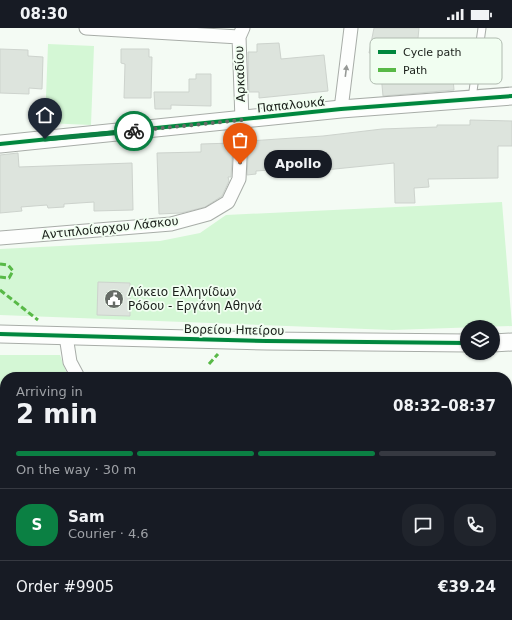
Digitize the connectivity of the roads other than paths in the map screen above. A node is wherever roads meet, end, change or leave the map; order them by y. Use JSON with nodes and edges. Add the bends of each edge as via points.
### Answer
{"nodes":[{"id":1,"x":86,"y":28,"type":"edge"},
{"id":2,"x":351,"y":28,"type":"edge"},
{"id":3,"x":482,"y":28,"type":"edge"},
{"id":4,"x":241,"y":33,"type":"edge"},
{"id":5,"x":481,"y":38,"type":"edge"},
{"id":6,"x":474,"y":84,"type":"edge"},
{"id":7,"x":512,"y":96,"type":"edge"},
{"id":8,"x":472,"y":98,"type":"junction"},
{"id":9,"x":341,"y":109,"type":"junction"},
{"id":10,"x":242,"y":120,"type":"junction"},
{"id":11,"x":0,"y":144,"type":"edge"},
{"id":12,"x":0,"y":238,"type":"edge"},
{"id":13,"x":0,"y":334,"type":"edge"},
{"id":14,"x":66,"y":336,"type":"junction"},
{"id":15,"x":500,"y":342,"type":"edge"},
{"id":16,"x":512,"y":342,"type":"edge"},
{"id":17,"x":460,"y":343,"type":"edge"},
{"id":18,"x":75,"y":372,"type":"edge"}],
"edges":[{"from":1,"to":4,"type":"street"},
{"from":9,"to":2,"type":"street","one_way":true},
{"from":3,"to":5,"type":"lane"},
{"from":4,"to":10,"type":"street","name":"Αρκαδίου"},
{"from":6,"to":8,"type":"lane"},
{"from":7,"to":8,"type":"street","name":"Παπαλουκά"},
{"from":8,"to":9,"type":"street","name":"Παπαλουκά"},
{"from":9,"to":10,"type":"street","name":"Παπαλουκά"},
{"from":10,"to":11,"type":"street","name":"Παπαλουκά"},
{"from":10,"to":12,"type":"street","name":"Αντιπλοίαρχου Λάσκου","via":[[240,179],[228,202],[208,214],[171,224]]},
{"from":13,"to":14,"type":"street","name":"Βορείου Ηπείρου"},
{"from":14,"to":17,"type":"street","name":"Βορείου Ηπείρου"},
{"from":14,"to":18,"type":"street","via":[[70,362]]},
{"from":15,"to":16,"type":"street"}]}
